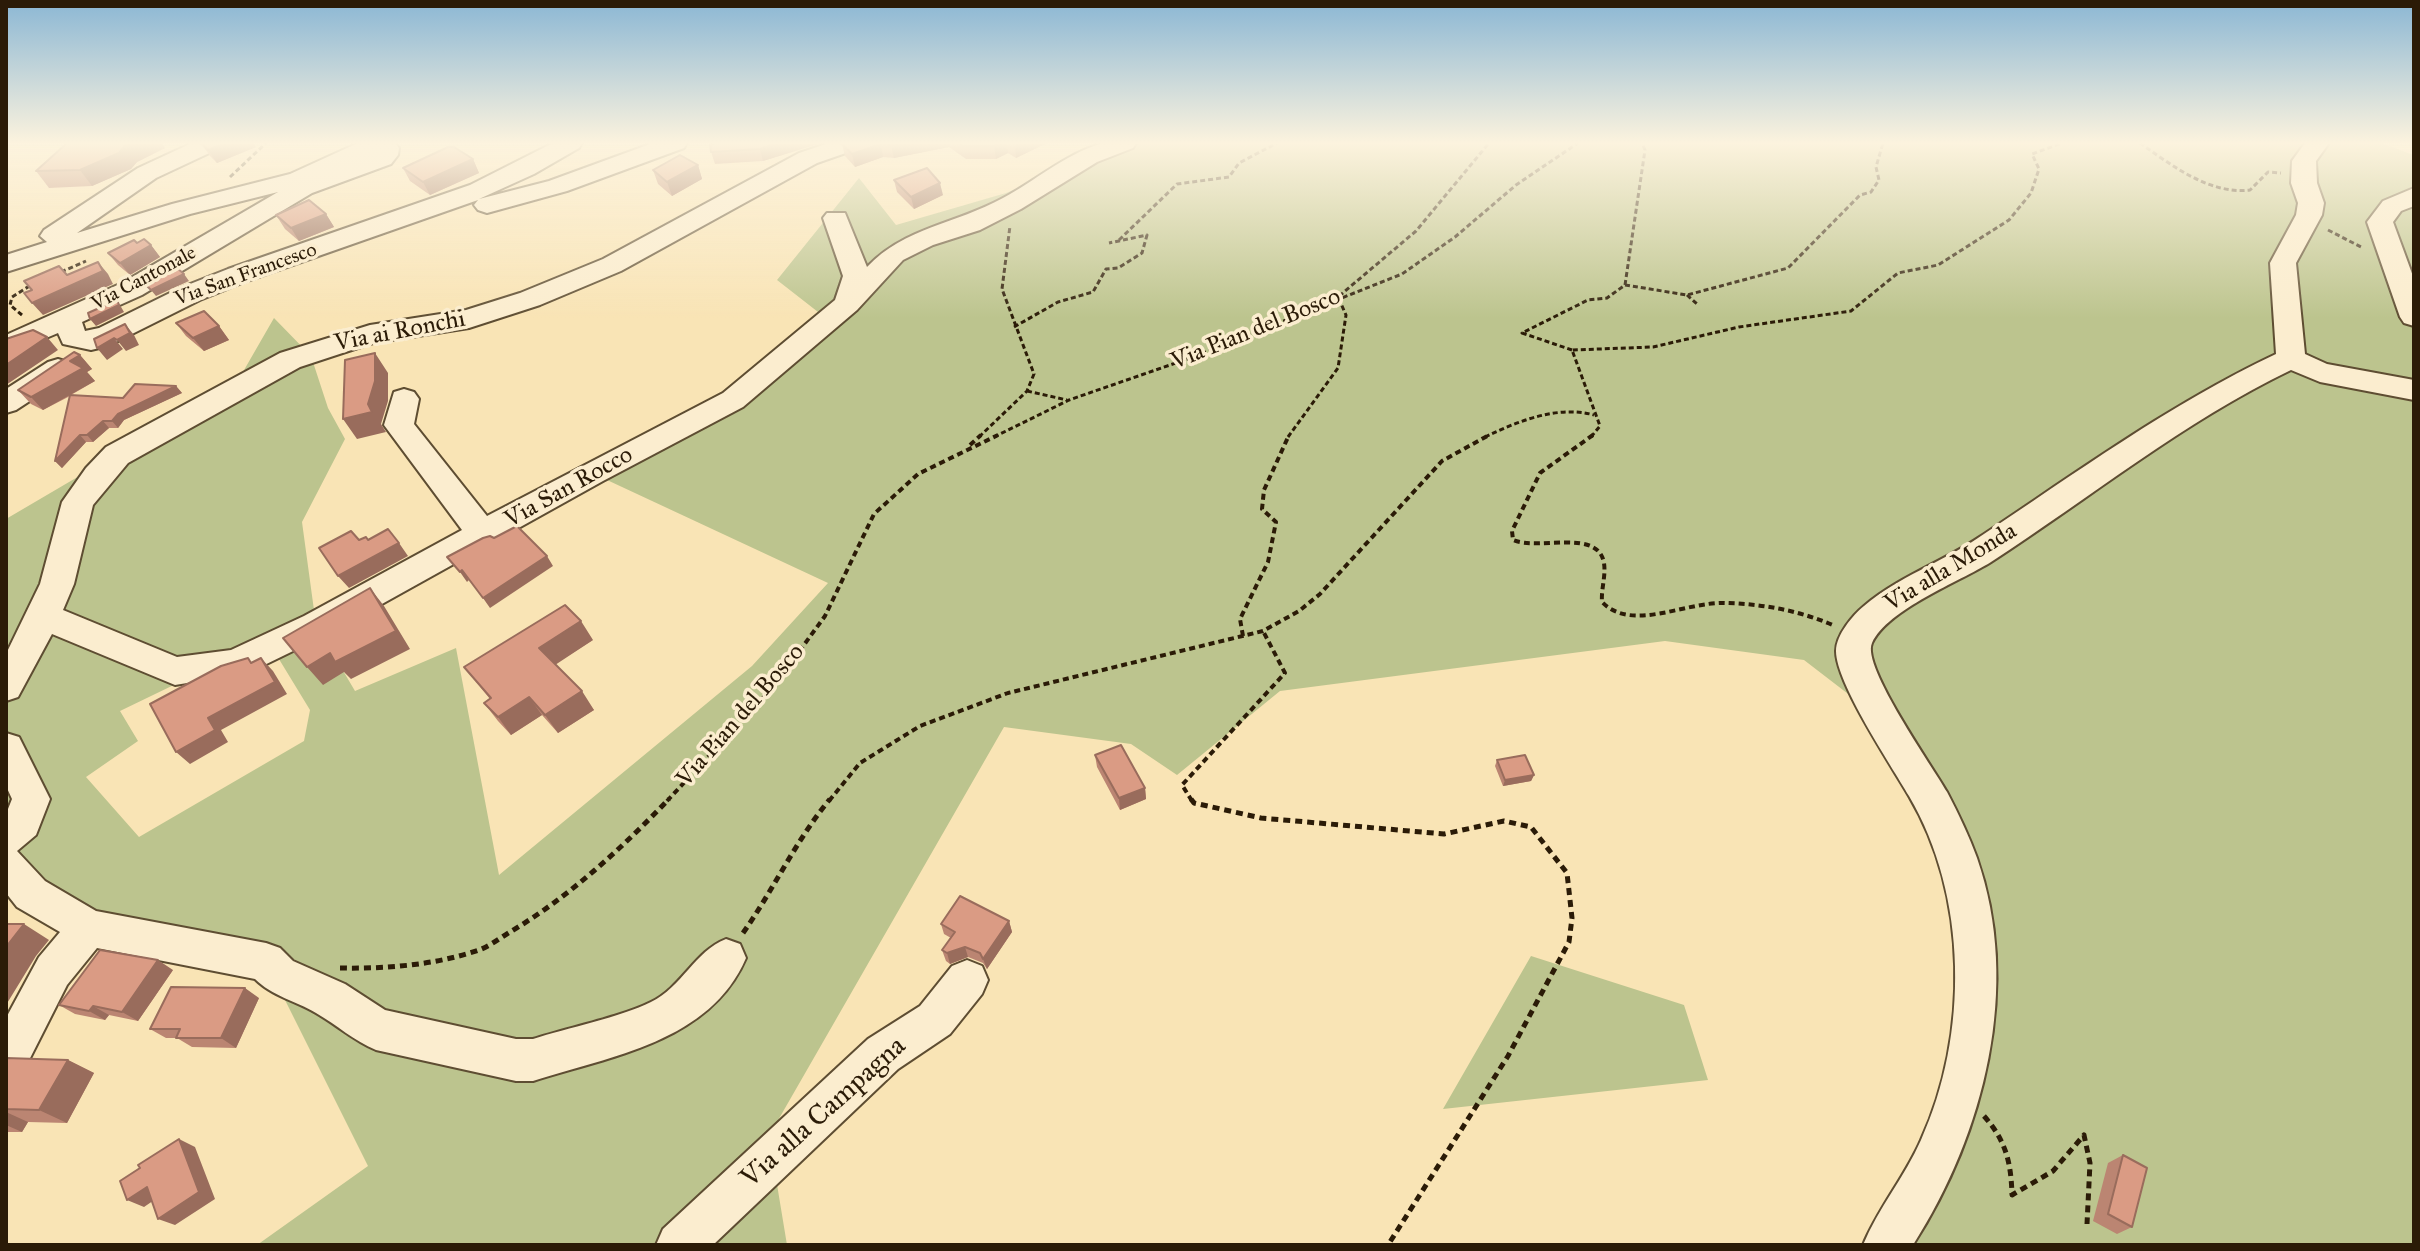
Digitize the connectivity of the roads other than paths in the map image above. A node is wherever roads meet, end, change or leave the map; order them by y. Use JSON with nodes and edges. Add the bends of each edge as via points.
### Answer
{"nodes":[{"id":1,"x":107,"y":201,"type":"edge"},
{"id":2,"x":211,"y":201,"type":"edge"},
{"id":3,"x":280,"y":201,"type":"edge"},
{"id":4,"x":456,"y":201,"type":"edge"},
{"id":5,"x":500,"y":201,"type":"edge"},
{"id":6,"x":729,"y":201,"type":"edge"},
{"id":7,"x":1016,"y":201,"type":"edge"},
{"id":8,"x":2310,"y":201,"type":"edge"},
{"id":9,"x":2402,"y":201,"type":"edge"},
{"id":10,"x":420,"y":215,"type":"junction"},
{"id":11,"x":836,"y":218,"type":"dead end"},
{"id":12,"x":6,"y":248,"type":"edge"},
{"id":13,"x":6,"y":264,"type":"edge"},
{"id":14,"x":856,"y":294,"type":"junction"},
{"id":15,"x":2414,"y":317,"type":"edge"},
{"id":16,"x":67,"y":318,"type":"junction"},
{"id":17,"x":93,"y":341,"type":"junction"},
{"id":18,"x":6,"y":346,"type":"edge"},
{"id":19,"x":2291,"y":359,"type":"junction"},
{"id":20,"x":2414,"y":390,"type":"edge"},
{"id":21,"x":404,"y":399,"type":"dead end"},
{"id":22,"x":6,"y":403,"type":"edge"},
{"id":23,"x":484,"y":535,"type":"junction"},
{"id":24,"x":44,"y":616,"type":"junction"},
{"id":25,"x":6,"y":687,"type":"edge"},
{"id":26,"x":6,"y":748,"type":"edge"},
{"id":27,"x":6,"y":838,"type":"edge"},
{"id":28,"x":6,"y":864,"type":"edge"},
{"id":29,"x":89,"y":928,"type":"junction"},
{"id":30,"x":726,"y":958,"type":"road end"},
{"id":31,"x":967,"y":980,"type":"dead end"},
{"id":32,"x":6,"y":1061,"type":"edge"},
{"id":33,"x":679,"y":1245,"type":"edge"},
{"id":34,"x":1886,"y":1245,"type":"edge"}],
"edges":[{"from":1,"to":12,"type":"street","via":[[48,238]]},
{"from":2,"to":13,"type":"street","name":"Via Cantonale"},
{"from":3,"to":16,"type":"street","name":"Via Cantonale","via":[[132,289]]},
{"from":4,"to":10,"type":"street","name":"Via San Francesco"},
{"from":5,"to":10,"type":"street","via":[[445,216]]},
{"from":6,"to":24,"type":"street","name":"Via ai Ronchi","via":[[612,265],[530,299],[469,319],[370,334],[290,360],[117,455],[78,502]]},
{"from":7,"to":14,"type":"street","name":"Via San Rocco","via":[[894,254]]},
{"from":8,"to":19,"type":"street","via":[[2309,215],[2283,263]]},
{"from":9,"to":15,"type":"street","via":[[2380,222]]},
{"from":10,"to":17,"type":"street","name":"Via San Francesco","via":[[248,271]]},
{"from":11,"to":14,"type":"street","via":[[857,276]]},
{"from":14,"to":23,"type":"street","name":"Via San Rocco","via":[[733,400]]},
{"from":16,"to":17,"type":"street","via":[[73,337]]},
{"from":16,"to":18,"type":"street","name":"Via Cantonale"},
{"from":17,"to":22,"type":"street","name":"Via San Francesco"},
{"from":19,"to":20,"type":"street","via":[[2320,372]]},
{"from":19,"to":34,"type":"street","name":"Via alla Monda","via":[[2216,395],[1981,553],[1878,613],[1858,637],[1853,651],[1864,682],[1936,808],[1966,882],[1974,920],[1975,970],[1959,1090],[1917,1200]]},
{"from":21,"to":23,"type":"street","via":[[399,425]]},
{"from":23,"to":24,"type":"street","name":"Via San Rocco","via":[[236,663],[175,671]]},
{"from":24,"to":25,"type":"street"},
{"from":26,"to":27,"type":"street","via":[[31,799],[23,823]]},
{"from":28,"to":29,"type":"street","via":[[31,894]]},
{"from":29,"to":30,"type":"street","via":[[266,962],[279,975],[330,998],[376,1029],[516,1060],[533,1060],[662,1019],[693,998]]},
{"from":29,"to":32,"type":"street","via":[[53,971]]},
{"from":31,"to":33,"type":"street","name":"Via alla Campagna","via":[[935,1020],[883,1054]]}]}
